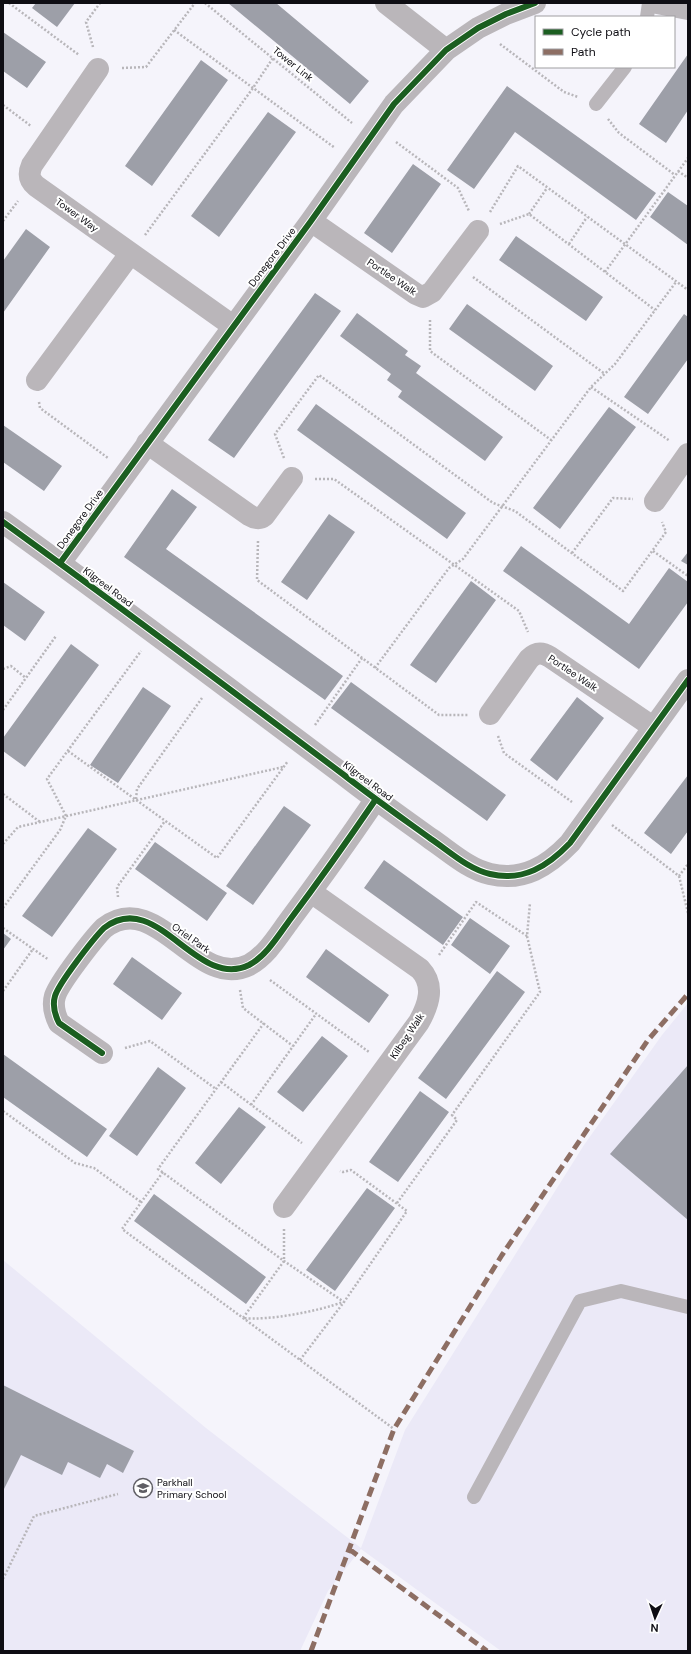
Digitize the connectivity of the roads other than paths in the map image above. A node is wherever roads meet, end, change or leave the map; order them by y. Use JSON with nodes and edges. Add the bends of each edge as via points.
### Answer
{"nodes":[{"id":1,"x":386,"y":3,"type":"edge"},
{"id":2,"x":535,"y":3,"type":"edge"},
{"id":3,"x":649,"y":3,"type":"edge"},
{"id":4,"x":657,"y":3,"type":"edge"},
{"id":5,"x":688,"y":9,"type":"edge"},
{"id":6,"x":647,"y":16,"type":"edge"},
{"id":7,"x":446,"y":50,"type":"junction"},
{"id":8,"x":625,"y":68,"type":"edge"},
{"id":9,"x":98,"y":69,"type":"road end"},
{"id":10,"x":596,"y":104,"type":"dead end"},
{"id":11,"x":311,"y":221,"type":"junction"},
{"id":12,"x":478,"y":232,"type":"road end"},
{"id":13,"x":130,"y":254,"type":"junction"},
{"id":14,"x":233,"y":326,"type":"junction"},
{"id":15,"x":37,"y":380,"type":"road end"},
{"id":16,"x":147,"y":443,"type":"junction"},
{"id":17,"x":682,"y":449,"type":"edge"},
{"id":18,"x":292,"y":478,"type":"road end"},
{"id":19,"x":655,"y":500,"type":"road end"},
{"id":20,"x":3,"y":522,"type":"edge"},
{"id":21,"x":60,"y":564,"type":"junction"},
{"id":22,"x":688,"y":680,"type":"edge"},
{"id":23,"x":490,"y":714,"type":"road end"},
{"id":24,"x":653,"y":727,"type":"junction"},
{"id":25,"x":376,"y":800,"type":"junction"},
{"id":26,"x":311,"y":892,"type":"junction"},
{"id":27,"x":102,"y":1053,"type":"road end"},
{"id":28,"x":284,"y":1206,"type":"road end"},
{"id":29,"x":688,"y":1307,"type":"edge"},
{"id":30,"x":474,"y":1497,"type":"dead end"}],
"edges":[{"from":1,"to":7,"type":"street"},
{"from":2,"to":7,"type":"street","name":"Donegore Drive","via":[[493,21]]},
{"from":3,"to":6,"type":"lane"},
{"from":4,"to":5,"type":"street"},
{"from":7,"to":11,"type":"street","name":"Donegore Drive","via":[[394,104]]},
{"from":8,"to":10,"type":"lane"},
{"from":9,"to":13,"type":"street","name":"Tower Way","via":[[30,168],[29,175],[32,182]]},
{"from":11,"to":12,"type":"street","name":"Portlee Walk","via":[[423,297],[429,295]]},
{"from":11,"to":14,"type":"street","name":"Donegore Drive"},
{"from":13,"to":14,"type":"street","name":"Tower Way"},
{"from":13,"to":15,"type":"street"},
{"from":14,"to":16,"type":"street","name":"Donegore Drive"},
{"from":16,"to":18,"type":"street","via":[[248,516],[264,516]]},
{"from":16,"to":21,"type":"street","name":"Donegore Drive"},
{"from":17,"to":19,"type":"street"},
{"from":20,"to":21,"type":"street","name":"Kilgreel Road"},
{"from":21,"to":25,"type":"street","name":"Kilgreel Road"},
{"from":22,"to":24,"type":"street","name":"Kilgreel Road"},
{"from":23,"to":24,"type":"street","name":"Portlee Walk","via":[[529,659],[537,653],[547,655]]},
{"from":24,"to":25,"type":"street","name":"Kilgreel Road","via":[[570,843],[558,856],[535,871],[519,875],[488,874],[466,864]]},
{"from":25,"to":26,"type":"street"},
{"from":26,"to":27,"type":"street","name":"Oriel Park","via":[[266,951],[243,967],[218,966],[204,961],[150,922],[136,919],[121,920],[104,928],[54,997],[54,1011],[64,1028]]},
{"from":26,"to":28,"type":"street","name":"Kilbeg Walk","via":[[420,968],[428,981],[429,990],[425,1011],[419,1022]]},
{"from":29,"to":30,"type":"lane","via":[[621,1292],[580,1301]]}]}
